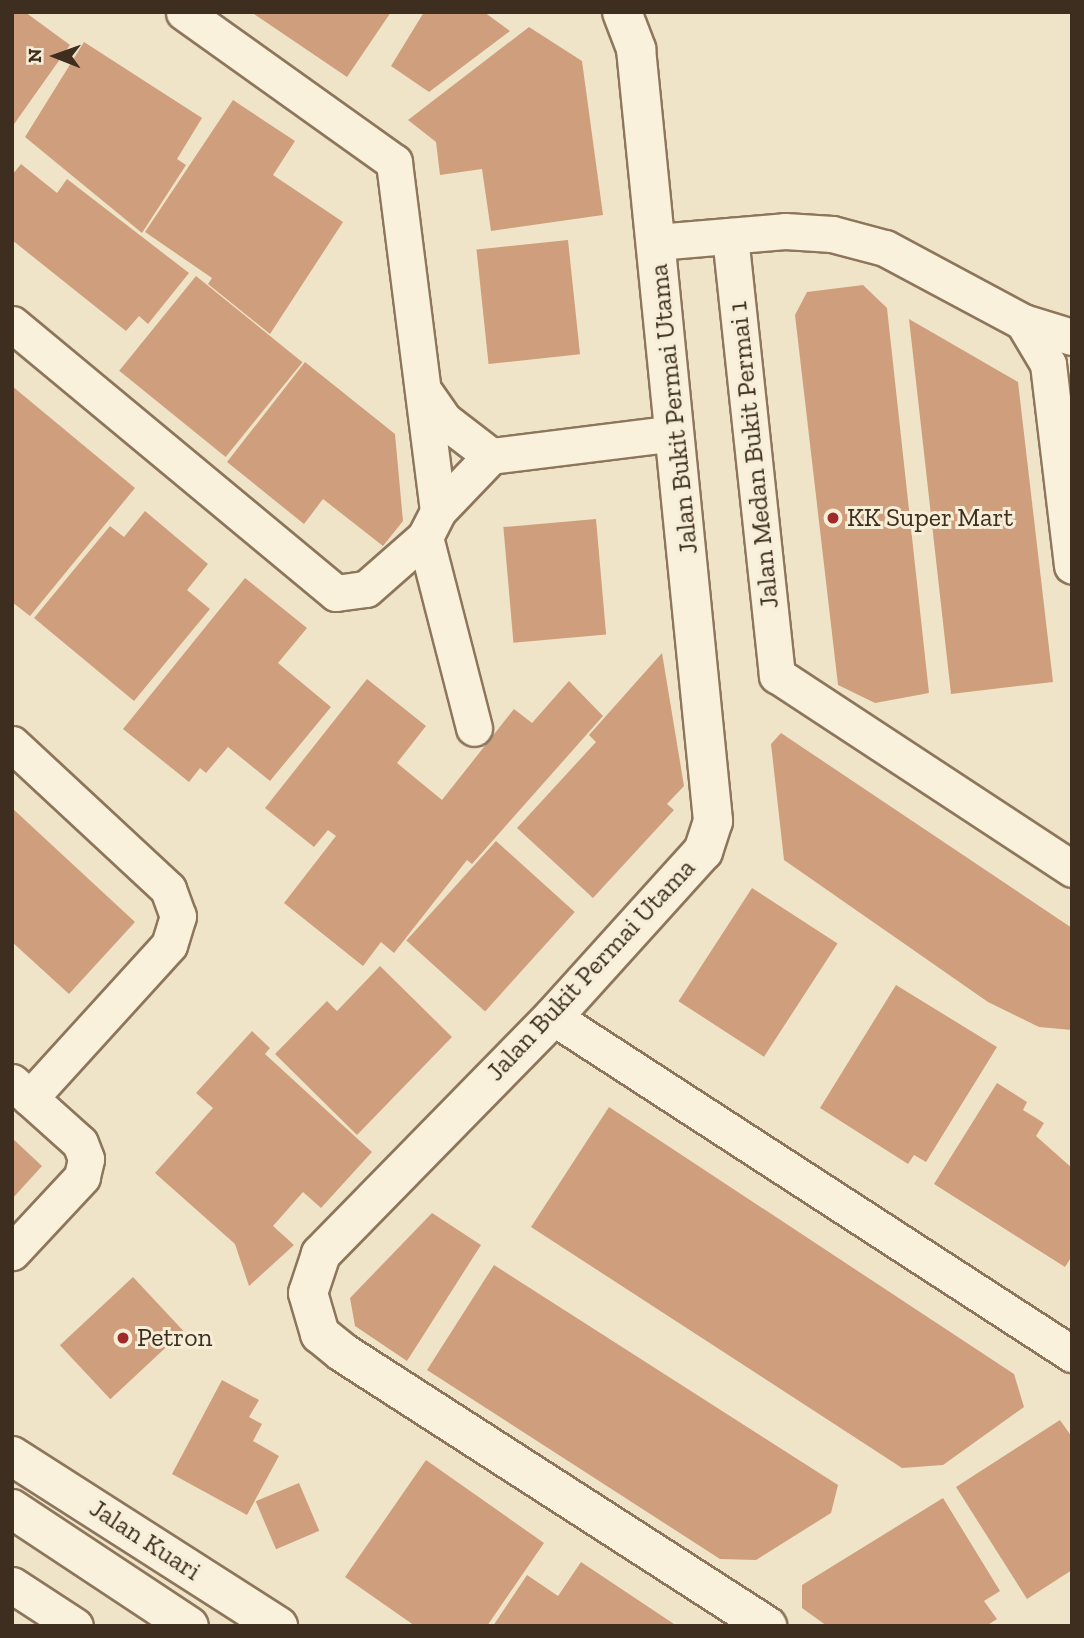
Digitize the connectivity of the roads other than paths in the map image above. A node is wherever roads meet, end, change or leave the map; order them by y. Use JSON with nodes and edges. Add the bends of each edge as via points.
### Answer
{"nodes":[{"id":1,"x":184,"y":12,"type":"edge"},
{"id":2,"x":622,"y":12,"type":"edge"},
{"id":3,"x":730,"y":236,"type":"junction"},
{"id":4,"x":657,"y":242,"type":"junction"},
{"id":5,"x":1023,"y":322,"type":"junction"},
{"id":6,"x":12,"y":324,"type":"edge"},
{"id":7,"x":1072,"y":337,"type":"edge"},
{"id":8,"x":426,"y":394,"type":"junction"},
{"id":9,"x":675,"y":433,"type":"junction"},
{"id":10,"x":491,"y":456,"type":"junction"},
{"id":11,"x":432,"y":524,"type":"junction"},
{"id":12,"x":1072,"y":566,"type":"edge"},
{"id":13,"x":474,"y":728,"type":"dead end"},
{"id":14,"x":12,"y":744,"type":"edge"},
{"id":15,"x":1072,"y":869,"type":"edge"},
{"id":16,"x":553,"y":1017,"type":"junction"},
{"id":17,"x":21,"y":1090,"type":"edge"},
{"id":18,"x":12,"y":1252,"type":"edge"},
{"id":19,"x":1072,"y":1354,"type":"edge"},
{"id":20,"x":12,"y":1456,"type":"edge"},
{"id":21,"x":12,"y":1509,"type":"edge"},
{"id":22,"x":12,"y":1586,"type":"edge"},
{"id":23,"x":75,"y":1626,"type":"edge"},
{"id":24,"x":189,"y":1626,"type":"edge"},
{"id":25,"x":278,"y":1626,"type":"edge"},
{"id":26,"x":767,"y":1626,"type":"edge"}],
"edges":[{"from":1,"to":8,"type":"street","via":[[394,162]]},
{"from":2,"to":4,"type":"street","name":"Jalan Bukit Permai Utama","via":[[636,49]]},
{"from":3,"to":4,"type":"street"},
{"from":3,"to":5,"type":"street","via":[[832,234],[885,248]]},
{"from":3,"to":15,"type":"street","name":"Jalan Medan Bukit Permai 1","via":[[777,675]]},
{"from":4,"to":9,"type":"street","name":"Jalan Bukit Permai Utama"},
{"from":5,"to":7,"type":"street"},
{"from":5,"to":12,"type":"street","via":[[1048,364]]},
{"from":6,"to":11,"type":"street","via":[[336,593],[366,589]]},
{"from":8,"to":10,"type":"street","via":[[444,420]]},
{"from":8,"to":11,"type":"street"},
{"from":9,"to":10,"type":"street"},
{"from":9,"to":16,"type":"street","name":"Jalan Bukit Permai Utama","via":[[713,821],[703,851]]},
{"from":10,"to":11,"type":"street"},
{"from":11,"to":13,"type":"street"},
{"from":14,"to":17,"type":"street","via":[[168,888],[178,916],[169,945],[70,1049]]},
{"from":16,"to":19,"type":"street"},
{"from":16,"to":26,"type":"street","name":"Jalan Bukit Permai Utama","via":[[321,1254],[308,1293],[310,1314],[342,1352]]},
{"from":17,"to":18,"type":"street","via":[[80,1143],[86,1159],[82,1177]]},
{"from":20,"to":25,"type":"street","name":"Jalan Kuari"},
{"from":21,"to":24,"type":"street","name":"Jalan Kuari"},
{"from":22,"to":23,"type":"street"}]}
